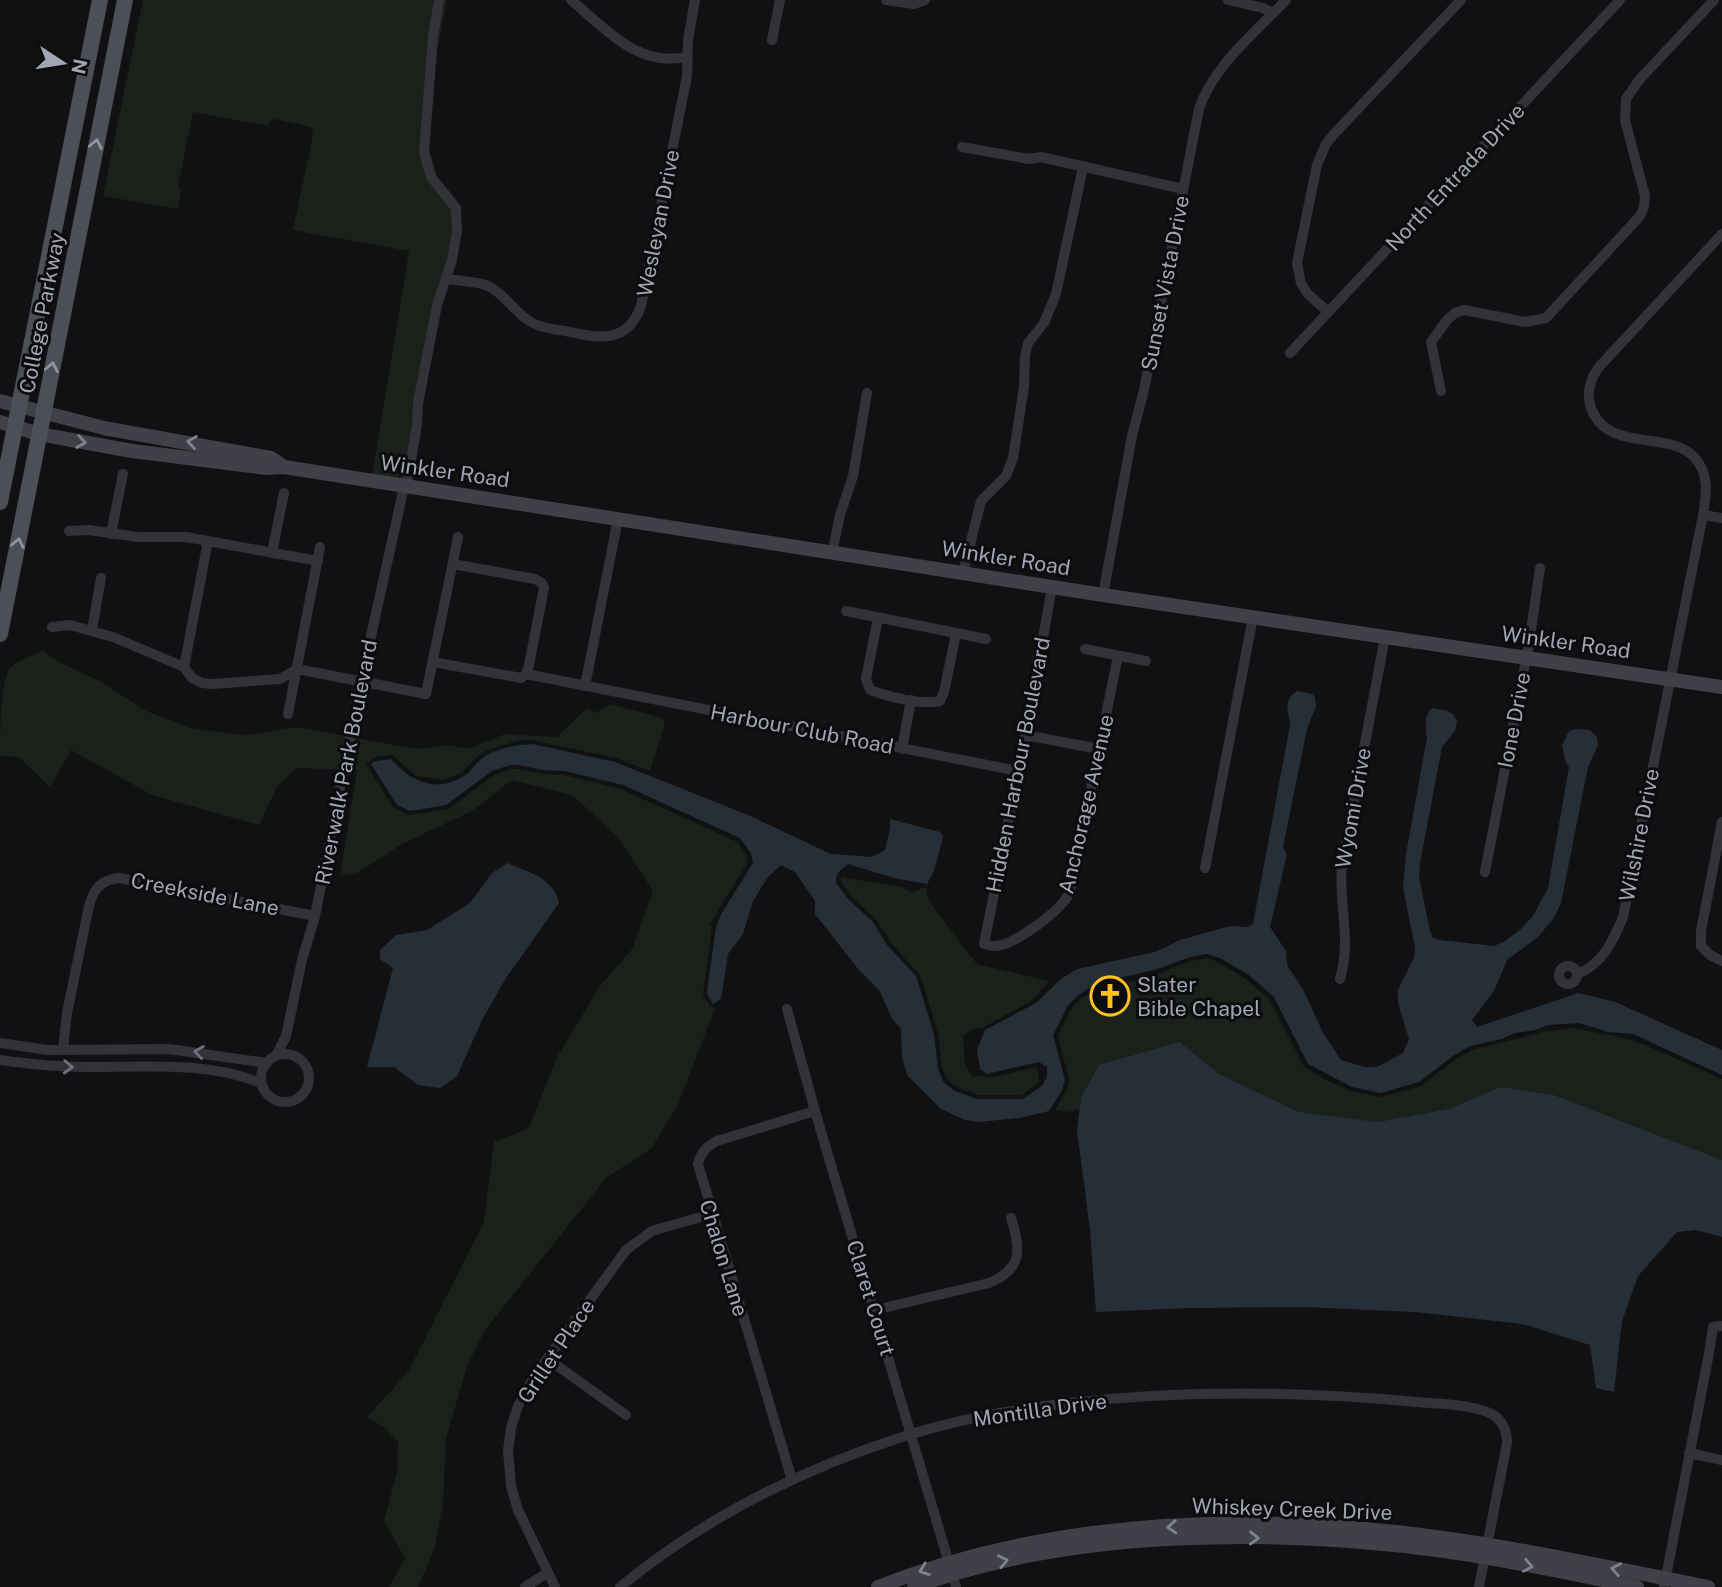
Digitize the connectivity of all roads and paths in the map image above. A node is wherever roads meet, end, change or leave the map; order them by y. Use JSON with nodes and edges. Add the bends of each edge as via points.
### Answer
{"nodes":[{"id":1,"x":100,"y":0,"type":"edge"},
{"id":2,"x":125,"y":0,"type":"edge"},
{"id":3,"x":439,"y":0,"type":"edge"},
{"id":4,"x":571,"y":0,"type":"edge"},
{"id":5,"x":695,"y":0,"type":"edge"},
{"id":6,"x":780,"y":0,"type":"edge"},
{"id":7,"x":886,"y":0,"type":"edge"},
{"id":8,"x":925,"y":0,"type":"edge"},
{"id":9,"x":1228,"y":0,"type":"edge"},
{"id":10,"x":1286,"y":0,"type":"edge"},
{"id":11,"x":1461,"y":0,"type":"edge"},
{"id":12,"x":1620,"y":0,"type":"edge"},
{"id":13,"x":1714,"y":0,"type":"edge"},
{"id":14,"x":1273,"y":13,"type":"junction"},
{"id":15,"x":772,"y":40,"type":"dead end"},
{"id":16,"x":686,"y":57,"type":"junction"},
{"id":17,"x":962,"y":147,"type":"dead end"},
{"id":18,"x":1083,"y":167,"type":"junction"},
{"id":19,"x":1183,"y":188,"type":"junction"},
{"id":20,"x":57,"y":216,"type":"junction"},
{"id":21,"x":82,"y":220,"type":"junction"},
{"id":22,"x":1722,"y":234,"type":"edge"},
{"id":23,"x":446,"y":279,"type":"junction"},
{"id":24,"x":1328,"y":312,"type":"junction"},
{"id":25,"x":1290,"y":353,"type":"dead end"},
{"id":26,"x":1441,"y":391,"type":"dead end"},
{"id":27,"x":867,"y":393,"type":"dead end"},
{"id":28,"x":0,"y":401,"type":"edge"},
{"id":29,"x":19,"y":405,"type":"junction"},
{"id":30,"x":43,"y":413,"type":"junction"},
{"id":31,"x":7,"y":424,"type":"edge"},
{"id":32,"x":39,"y":434,"type":"junction"},
{"id":33,"x":284,"y":467,"type":"junction"},
{"id":34,"x":123,"y":474,"type":"dead end"},
{"id":35,"x":404,"y":487,"type":"junction"},
{"id":36,"x":284,"y":493,"type":"dead end"},
{"id":37,"x":0,"y":502,"type":"edge"},
{"id":38,"x":1703,"y":515,"type":"junction"},
{"id":39,"x":1722,"y":518,"type":"edge"},
{"id":40,"x":618,"y":519,"type":"junction"},
{"id":41,"x":69,"y":531,"type":"dead end"},
{"id":42,"x":111,"y":534,"type":"junction"},
{"id":43,"x":458,"y":537,"type":"dead end"},
{"id":44,"x":208,"y":541,"type":"junction"},
{"id":45,"x":320,"y":547,"type":"dead end"},
{"id":46,"x":832,"y":552,"type":"junction"},
{"id":47,"x":272,"y":554,"type":"junction"},
{"id":48,"x":318,"y":561,"type":"junction"},
{"id":49,"x":453,"y":564,"type":"junction"},
{"id":50,"x":1540,"y":568,"type":"dead end"},
{"id":51,"x":963,"y":573,"type":"junction"},
{"id":52,"x":101,"y":578,"type":"dead end"},
{"id":53,"x":1052,"y":587,"type":"junction"},
{"id":54,"x":1103,"y":594,"type":"junction"},
{"id":55,"x":846,"y":611,"type":"dead end"},
{"id":56,"x":1253,"y":617,"type":"junction"},
{"id":57,"x":878,"y":618,"type":"junction"},
{"id":58,"x":52,"y":627,"type":"dead end"},
{"id":59,"x":92,"y":630,"type":"junction"},
{"id":60,"x":0,"y":634,"type":"edge"},
{"id":61,"x":956,"y":634,"type":"junction"},
{"id":62,"x":1385,"y":637,"type":"junction"},
{"id":63,"x":986,"y":639,"type":"dead end"},
{"id":64,"x":1084,"y":649,"type":"dead end"},
{"id":65,"x":1118,"y":656,"type":"junction"},
{"id":66,"x":1526,"y":657,"type":"junction"},
{"id":67,"x":1146,"y":661,"type":"dead end"},
{"id":68,"x":433,"y":662,"type":"junction"},
{"id":69,"x":184,"y":667,"type":"junction"},
{"id":70,"x":297,"y":669,"type":"junction"},
{"id":71,"x":526,"y":674,"type":"junction"},
{"id":72,"x":1670,"y":679,"type":"junction"},
{"id":73,"x":361,"y":681,"type":"junction"},
{"id":74,"x":585,"y":686,"type":"junction"},
{"id":75,"x":1722,"y":687,"type":"edge"},
{"id":76,"x":911,"y":700,"type":"junction"},
{"id":77,"x":288,"y":714,"type":"dead end"},
{"id":78,"x":1026,"y":735,"type":"junction"},
{"id":79,"x":902,"y":748,"type":"junction"},
{"id":80,"x":1099,"y":749,"type":"junction"},
{"id":81,"x":1018,"y":771,"type":"junction"},
{"id":82,"x":1722,"y":822,"type":"edge"},
{"id":83,"x":1205,"y":868,"type":"dead end"},
{"id":84,"x":1485,"y":872,"type":"dead end"},
{"id":85,"x":315,"y":916,"type":"junction"},
{"id":86,"x":984,"y":944,"type":"joint"},
{"id":87,"x":1722,"y":961,"type":"edge"},
{"id":88,"x":1577,"y":974,"type":"dead end"},
{"id":89,"x":1340,"y":979,"type":"dead end"},
{"id":90,"x":787,"y":1009,"type":"dead end"},
{"id":91,"x":286,"y":1036,"type":"junction"},
{"id":92,"x":0,"y":1043,"type":"edge"},
{"id":93,"x":63,"y":1049,"type":"junction"},
{"id":94,"x":292,"y":1055,"type":"junction"},
{"id":95,"x":276,"y":1056,"type":"junction"},
{"id":96,"x":0,"y":1060,"type":"edge"},
{"id":97,"x":267,"y":1063,"type":"junction"},
{"id":98,"x":262,"y":1084,"type":"junction"},
{"id":99,"x":815,"y":1111,"type":"junction"},
{"id":100,"x":711,"y":1214,"type":"junction"},
{"id":101,"x":1011,"y":1218,"type":"dead end"},
{"id":102,"x":875,"y":1310,"type":"junction"},
{"id":103,"x":1717,"y":1327,"type":"edge"},
{"id":104,"x":548,"y":1359,"type":"junction"},
{"id":105,"x":626,"y":1415,"type":"dead end"},
{"id":106,"x":911,"y":1434,"type":"junction"},
{"id":107,"x":1689,"y":1453,"type":"junction"},
{"id":108,"x":1722,"y":1460,"type":"edge"},
{"id":109,"x":792,"y":1480,"type":"junction"},
{"id":110,"x":1486,"y":1551,"type":"junction"},
{"id":111,"x":547,"y":1573,"type":"junction"},
{"id":112,"x":952,"y":1574,"type":"edge"},
{"id":113,"x":1665,"y":1583,"type":"edge"},
{"id":114,"x":525,"y":1587,"type":"edge"},
{"id":115,"x":555,"y":1587,"type":"edge"},
{"id":116,"x":620,"y":1587,"type":"edge"},
{"id":117,"x":878,"y":1587,"type":"edge"},
{"id":118,"x":914,"y":1587,"type":"edge"},
{"id":119,"x":1479,"y":1587,"type":"edge"},
{"id":120,"x":1637,"y":1587,"type":"edge"},
{"id":121,"x":1707,"y":1587,"type":"edge"}],
"edges":[{"from":1,"to":20,"type":"main road","name":"College Parkway"},
{"from":21,"to":2,"type":"main road","name":"College Parkway","one_way":true},
{"from":3,"to":23,"type":"street","name":"Riverwalk Park Boulevard","via":[[424,152],[431,177],[456,208],[457,231]]},
{"from":4,"to":16,"type":"street","via":[[624,45],[653,58]]},
{"from":5,"to":16,"type":"street","name":"Wesleyan Drive"},
{"from":6,"to":15,"type":"street"},
{"from":7,"to":8,"type":"street","via":[[914,4]]},
{"from":9,"to":14,"type":"street"},
{"from":10,"to":14,"type":"street","name":"Sunset Vista Drive"},
{"from":11,"to":24,"type":"street","via":[[1334,134],[1321,155],[1300,241],[1297,274],[1307,293]]},
{"from":12,"to":24,"type":"street","name":"North Entrada Drive"},
{"from":13,"to":26,"type":"street","via":[[1626,99],[1625,120],[1645,196],[1640,216],[1546,318],[1525,322],[1464,310],[1455,313],[1431,342]]},
{"from":14,"to":19,"type":"street","name":"Sunset Vista Drive","via":[[1207,89]]},
{"from":16,"to":23,"type":"street","name":"Wesleyan Drive","via":[[687,76],[642,306],[628,328],[599,338],[538,326],[487,286]]},
{"from":17,"to":18,"type":"street"},
{"from":18,"to":19,"type":"street"},
{"from":18,"to":51,"type":"street","via":[[1056,294],[1044,323],[1028,343],[1013,458],[1006,477],[981,501]]},
{"from":19,"to":54,"type":"street","name":"Sunset Vista Drive"},
{"from":20,"to":21,"type":"main road"},
{"from":20,"to":29,"type":"main road","name":"College Parkway"},
{"from":30,"to":21,"type":"main road","name":"College Parkway","one_way":true},
{"from":22,"to":38,"type":"street","name":"Wilshire Drive","via":[[1599,367],[1589,396],[1595,416],[1610,431],[1675,446],[1693,456],[1707,484]]},
{"from":23,"to":35,"type":"street","name":"Riverwalk Park Boulevard","via":[[437,305]]},
{"from":24,"to":25,"type":"street","name":"North Entrada Drive"},
{"from":27,"to":46,"type":"street","via":[[853,476]]},
{"from":28,"to":29,"type":"street","name":"Winkler Road"},
{"from":29,"to":30,"type":"street","name":"Winkler Road"},
{"from":29,"to":31,"type":"main road","name":"College Parkway"},
{"from":30,"to":32,"type":"main road","name":"College Parkway"},
{"from":33,"to":30,"type":"street","name":"Winkler Road","one_way":true,"via":[[271,458]]},
{"from":31,"to":32,"type":"street","name":"Winkler Road"},
{"from":31,"to":37,"type":"main road","name":"College Parkway"},
{"from":32,"to":33,"type":"street","name":"Winkler Road","one_way":true,"via":[[190,459]]},
{"from":60,"to":32,"type":"main road","name":"College Parkway","one_way":true},
{"from":33,"to":35,"type":"street","name":"Winkler Road"},
{"from":34,"to":42,"type":"street"},
{"from":35,"to":40,"type":"street","name":"Winkler Road"},
{"from":35,"to":73,"type":"street","name":"Riverwalk Park Boulevard"},
{"from":36,"to":47,"type":"street"},
{"from":38,"to":39,"type":"street"},
{"from":38,"to":72,"type":"street","name":"Wilshire Drive"},
{"from":40,"to":46,"type":"street","name":"Winkler Road"},
{"from":40,"to":74,"type":"street"},
{"from":41,"to":42,"type":"street"},
{"from":42,"to":44,"type":"street"},
{"from":43,"to":49,"type":"street"},
{"from":44,"to":47,"type":"street"},
{"from":44,"to":69,"type":"street"},
{"from":45,"to":48,"type":"street"},
{"from":46,"to":51,"type":"street","name":"Winkler Road"},
{"from":47,"to":48,"type":"street"},
{"from":48,"to":70,"type":"street"},
{"from":49,"to":68,"type":"street"},
{"from":49,"to":71,"type":"street","via":[[542,583]]},
{"from":50,"to":66,"type":"street","name":"Ione Drive"},
{"from":51,"to":53,"type":"street","name":"Winkler Road"},
{"from":52,"to":59,"type":"street"},
{"from":53,"to":54,"type":"street","name":"Winkler Road"},
{"from":53,"to":78,"type":"street","name":"Hidden Harbour Boulevard"},
{"from":54,"to":56,"type":"street","name":"Winkler Road"},
{"from":55,"to":57,"type":"street"},
{"from":56,"to":62,"type":"street","name":"Winkler Road"},
{"from":56,"to":83,"type":"street"},
{"from":57,"to":61,"type":"street"},
{"from":57,"to":76,"type":"street","via":[[866,679],[870,690]]},
{"from":58,"to":59,"type":"street"},
{"from":59,"to":69,"type":"street"},
{"from":61,"to":63,"type":"street"},
{"from":61,"to":76,"type":"street","via":[[940,701]]},
{"from":62,"to":66,"type":"street","name":"Winkler Road"},
{"from":62,"to":89,"type":"street","name":"Wyomi Drive","via":[[1342,865],[1346,944]]},
{"from":64,"to":65,"type":"street"},
{"from":65,"to":67,"type":"street"},
{"from":65,"to":80,"type":"street","name":"Anchorage Avenue"},
{"from":66,"to":72,"type":"street","name":"Winkler Road"},
{"from":66,"to":84,"type":"street","name":"Ione Drive"},
{"from":68,"to":71,"type":"street","name":"Harbour Club Road","via":[[521,678]]},
{"from":68,"to":73,"type":"street","via":[[426,694]]},
{"from":69,"to":70,"type":"street","via":[[192,678],[213,684],[280,679]]},
{"from":70,"to":73,"type":"street"},
{"from":70,"to":77,"type":"street"},
{"from":71,"to":74,"type":"street","name":"Harbour Club Road"},
{"from":72,"to":75,"type":"street","name":"Winkler Road"},
{"from":72,"to":88,"type":"street","name":"Wilshire Drive","via":[[1623,917],[1604,953],[1588,970]]},
{"from":73,"to":85,"type":"street","name":"Riverwalk Park Boulevard"},
{"from":74,"to":79,"type":"street","name":"Harbour Club Road"},
{"from":76,"to":79,"type":"street"},
{"from":78,"to":80,"type":"street"},
{"from":78,"to":81,"type":"street","name":"Hidden Harbour Boulevard"},
{"from":79,"to":81,"type":"street","name":"Harbour Club Road"},
{"from":80,"to":86,"type":"street","name":"Anchorage Avenue","via":[[1066,902],[1012,940],[995,946]]},
{"from":81,"to":86,"type":"street","name":"Hidden Harbour Boulevard"},
{"from":82,"to":87,"type":"street","via":[[1701,931],[1701,946]]},
{"from":85,"to":91,"type":"street","name":"Riverwalk Park Boulevard"},
{"from":85,"to":93,"type":"street","name":"Creekside Lane","via":[[108,879],[92,894]]},
{"from":90,"to":99,"type":"street","name":"Claret Court"},
{"from":91,"to":94,"type":"street","name":"Riverwalk Park Boulevard"},
{"from":91,"to":95,"type":"street","name":"Riverwalk Park Boulevard"},
{"from":92,"to":93,"type":"street"},
{"from":97,"to":93,"type":"street","one_way":true,"via":[[169,1049]]},
{"from":94,"to":95,"type":"street"},
{"from":94,"to":98,"type":"street","via":[[302,1060],[309,1073],[309,1084],[301,1096],[287,1102],[276,1100]]},
{"from":95,"to":97,"type":"street"},
{"from":96,"to":98,"type":"street","one_way":true,"via":[[50,1066],[184,1068]]},
{"from":97,"to":98,"type":"street"},
{"from":99,"to":100,"type":"street","name":"Chalon Lane","via":[[707,1146],[698,1164]]},
{"from":99,"to":102,"type":"street","name":"Claret Court"},
{"from":100,"to":104,"type":"street","name":"Grillet Place","via":[[652,1231],[635,1242]]},
{"from":100,"to":109,"type":"street","name":"Chalon Lane"},
{"from":101,"to":102,"type":"street","via":[[1018,1251],[1003,1276]]},
{"from":102,"to":106,"type":"street","name":"Claret Court"},
{"from":103,"to":107,"type":"street"},
{"from":104,"to":105,"type":"street"},
{"from":104,"to":111,"type":"street","name":"Grillet Place","via":[[518,1406],[508,1462],[514,1499]]},
{"from":106,"to":109,"type":"street","name":"Montilla Drive"},
{"from":106,"to":110,"type":"street","name":"Montilla Drive","via":[[1034,1408],[1210,1393],[1315,1394],[1483,1410],[1498,1419],[1507,1432]]},
{"from":106,"to":112,"type":"street","name":"Claret Court"},
{"from":107,"to":108,"type":"street"},
{"from":107,"to":113,"type":"street"},
{"from":109,"to":116,"type":"street","name":"Montilla Drive","via":[[687,1538]]},
{"from":110,"to":112,"type":"street","name":"Whiskey Creek Drive","via":[[1225,1538],[1072,1549]]},
{"from":113,"to":110,"type":"street","name":"Whiskey Creek Drive","one_way":true},
{"from":110,"to":119,"type":"street"},
{"from":110,"to":120,"type":"street","name":"Whiskey Creek Drive","one_way":true},
{"from":111,"to":114,"type":"street"},
{"from":111,"to":115,"type":"street","name":"Grillet Place"},
{"from":112,"to":117,"type":"street","name":"Whiskey Creek Drive","one_way":true},
{"from":112,"to":118,"type":"street","name":"Whiskey Creek Drive"},
{"from":113,"to":121,"type":"street","name":"Whiskey Creek Drive"}]}
